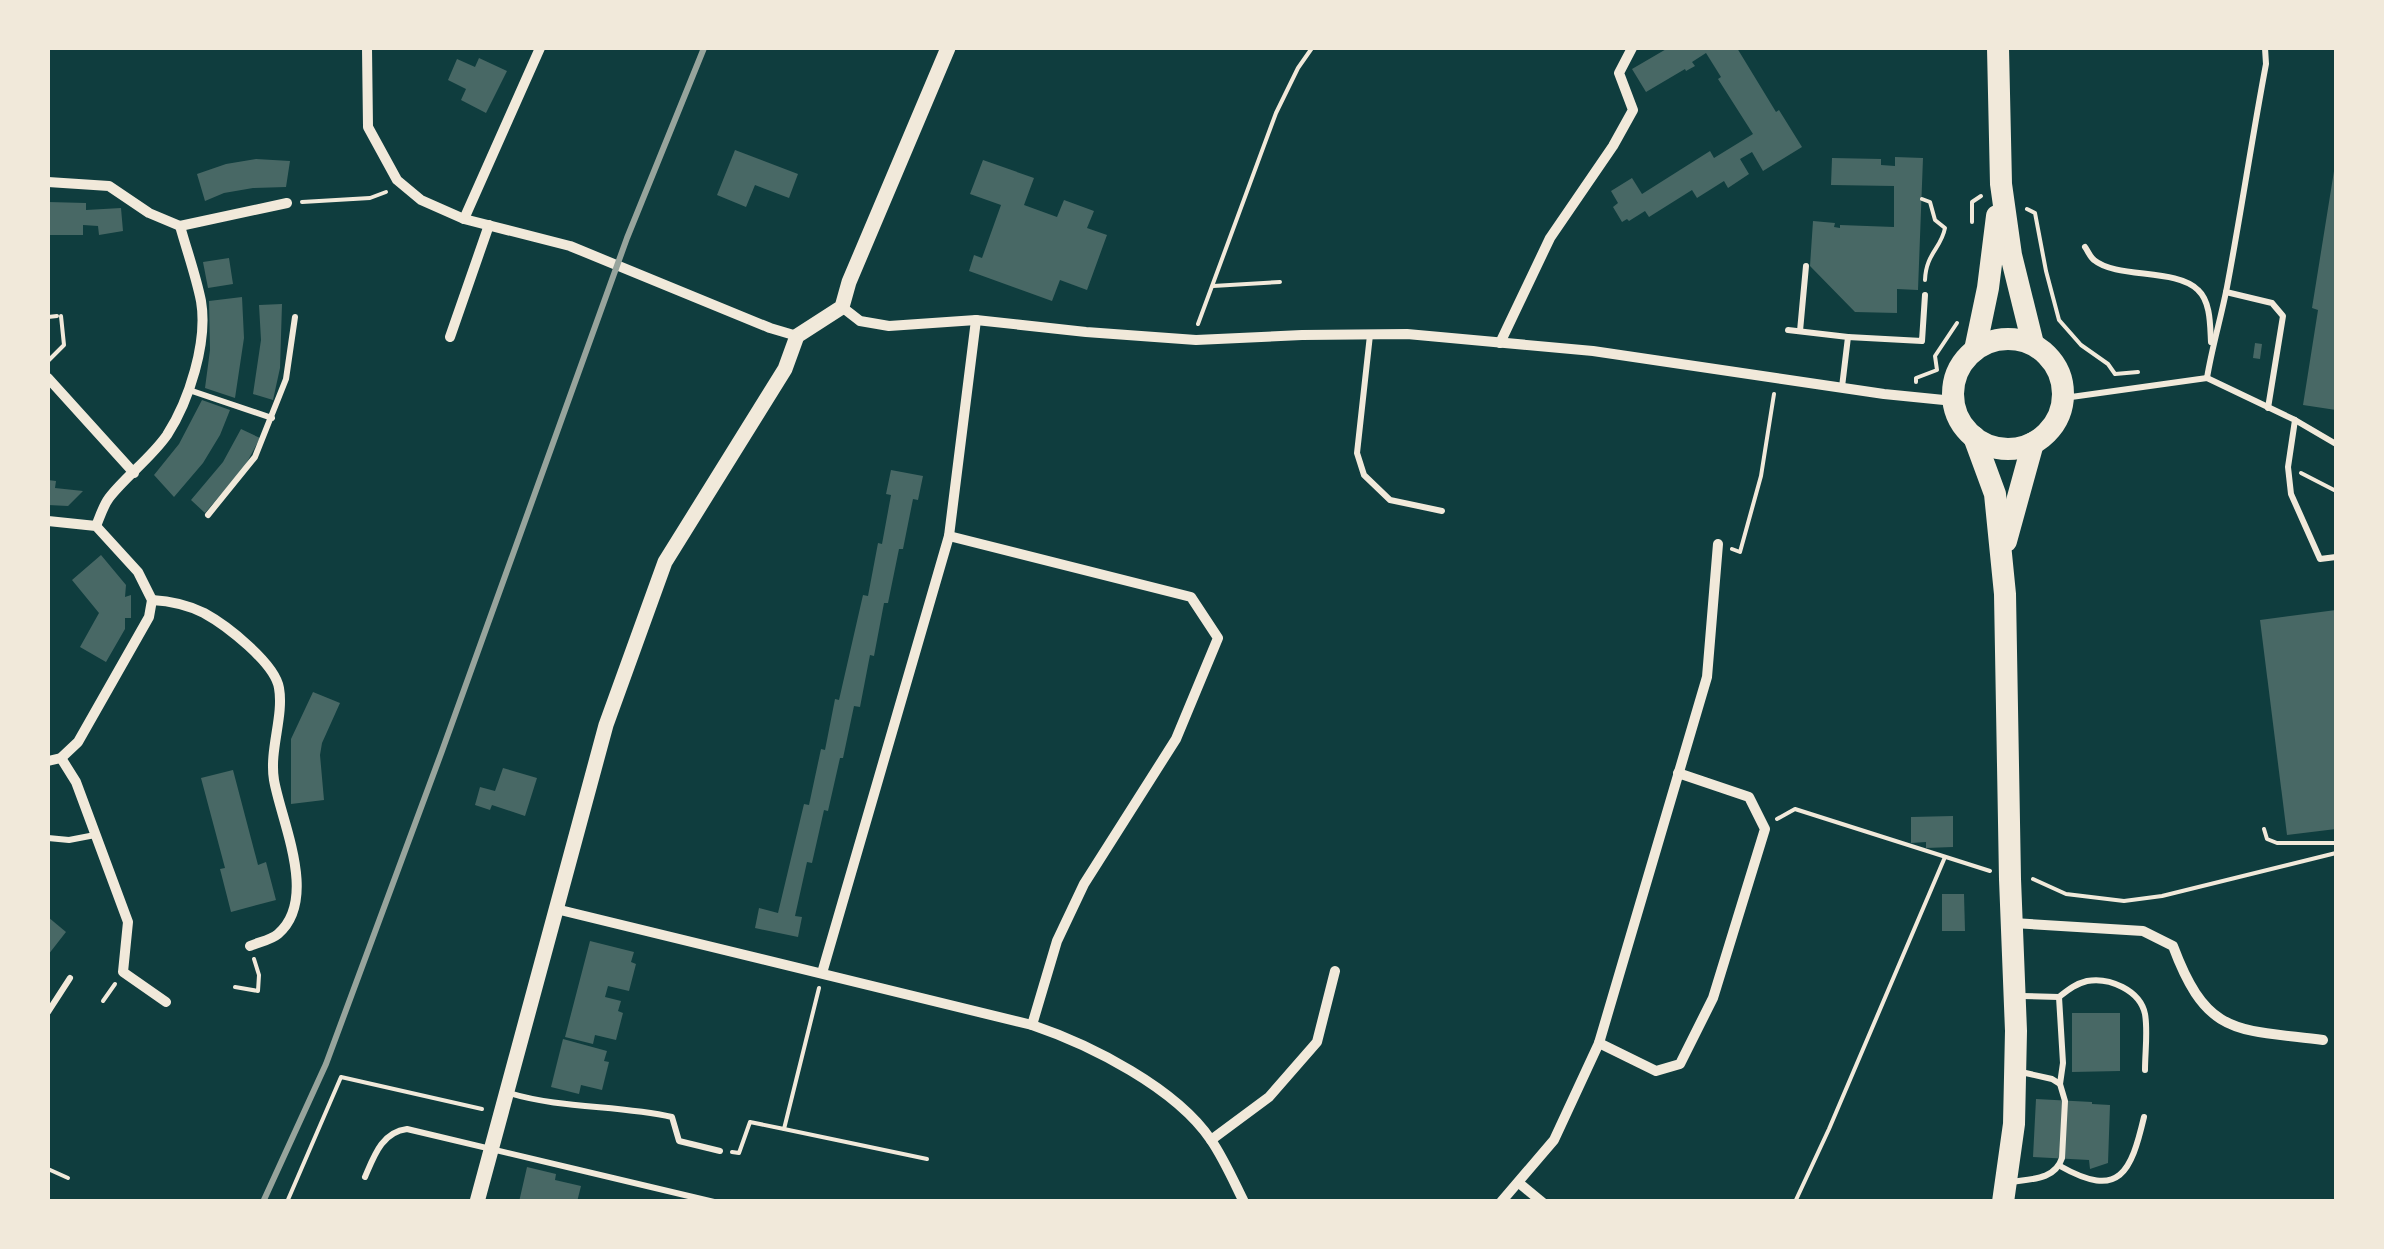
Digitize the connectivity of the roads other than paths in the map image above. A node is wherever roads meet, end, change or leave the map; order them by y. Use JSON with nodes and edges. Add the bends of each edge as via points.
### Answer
{"nodes":[{"id":1,"x":367,"y":48,"type":"edge"},
{"id":2,"x":540,"y":48,"type":"edge"},
{"id":3,"x":948,"y":48,"type":"edge"},
{"id":4,"x":1632,"y":48,"type":"edge"},
{"id":5,"x":1998,"y":48,"type":"edge"},
{"id":6,"x":2265,"y":48,"type":"edge"},
{"id":7,"x":48,"y":182,"type":"edge"},
{"id":8,"x":2001,"y":184,"type":"junction"},
{"id":9,"x":287,"y":203,"type":"road end"},
{"id":10,"x":464,"y":220,"type":"junction"},
{"id":11,"x":488,"y":225,"type":"junction"},
{"id":12,"x":180,"y":226,"type":"junction"},
{"id":13,"x":2085,"y":247,"type":"dead end"},
{"id":14,"x":1806,"y":266,"type":"dead end"},
{"id":15,"x":2226,"y":292,"type":"junction"},
{"id":16,"x":1925,"y":295,"type":"road end"},
{"id":17,"x":842,"y":308,"type":"junction"},
{"id":18,"x":295,"y":317,"type":"dead end"},
{"id":19,"x":976,"y":320,"type":"junction"},
{"id":20,"x":1788,"y":330,"type":"dead end"},
{"id":21,"x":1800,"y":331,"type":"junction"},
{"id":22,"x":1370,"y":334,"type":"junction"},
{"id":23,"x":797,"y":336,"type":"junction"},
{"id":24,"x":450,"y":337,"type":"dead end"},
{"id":25,"x":1848,"y":337,"type":"junction"},
{"id":26,"x":1500,"y":343,"type":"junction"},
{"id":27,"x":2033,"y":344,"type":"junction"},
{"id":28,"x":2212,"y":349,"type":"junction"},
{"id":29,"x":1975,"y":350,"type":"junction"},
{"id":30,"x":48,"y":378,"type":"edge"},
{"id":31,"x":2207,"y":378,"type":"junction"},
{"id":32,"x":1842,"y":388,"type":"junction"},
{"id":33,"x":189,"y":390,"type":"junction"},
{"id":34,"x":2064,"y":398,"type":"junction"},
{"id":35,"x":1954,"y":401,"type":"junction"},
{"id":36,"x":2268,"y":408,"type":"junction"},
{"id":37,"x":272,"y":418,"type":"junction"},
{"id":38,"x":2294,"y":420,"type":"junction"},
{"id":39,"x":1974,"y":437,"type":"junction"},
{"id":40,"x":2033,"y":444,"type":"junction"},
{"id":41,"x":2336,"y":444,"type":"edge"},
{"id":42,"x":134,"y":473,"type":"junction"},
{"id":43,"x":1442,"y":511,"type":"dead end"},
{"id":44,"x":208,"y":515,"type":"dead end"},
{"id":45,"x":48,"y":520,"type":"edge"},
{"id":46,"x":96,"y":526,"type":"junction"},
{"id":47,"x":949,"y":536,"type":"junction"},
{"id":48,"x":1718,"y":544,"type":"road end"},
{"id":49,"x":2003,"y":552,"type":"junction"},
{"id":50,"x":2336,"y":557,"type":"edge"},
{"id":51,"x":152,"y":600,"type":"junction"},
{"id":52,"x":61,"y":758,"type":"junction"},
{"id":53,"x":48,"y":760,"type":"edge"},
{"id":54,"x":1678,"y":773,"type":"junction"},
{"id":55,"x":96,"y":835,"type":"junction"},
{"id":56,"x":48,"y":838,"type":"edge"},
{"id":57,"x":556,"y":909,"type":"junction"},
{"id":58,"x":2012,"y":923,"type":"junction"},
{"id":59,"x":250,"y":946,"type":"road end"},
{"id":60,"x":1335,"y":971,"type":"dead end"},
{"id":61,"x":822,"y":974,"type":"junction"},
{"id":62,"x":70,"y":978,"type":"dead end"},
{"id":63,"x":2015,"y":996,"type":"junction"},
{"id":64,"x":2059,"y":997,"type":"junction"},
{"id":65,"x":166,"y":1002,"type":"dead end"},
{"id":66,"x":48,"y":1012,"type":"edge"},
{"id":67,"x":1032,"y":1024,"type":"junction"},
{"id":68,"x":2323,"y":1040,"type":"dead end"},
{"id":69,"x":1599,"y":1043,"type":"junction"},
{"id":70,"x":2015,"y":1070,"type":"junction"},
{"id":71,"x":2145,"y":1070,"type":"dead end"},
{"id":72,"x":2060,"y":1084,"type":"junction"},
{"id":73,"x":508,"y":1093,"type":"junction"},
{"id":74,"x":2144,"y":1117,"type":"dead end"},
{"id":75,"x":1211,"y":1140,"type":"junction"},
{"id":76,"x":492,"y":1148,"type":"junction"},
{"id":77,"x":720,"y":1150,"type":"road end"},
{"id":78,"x":2060,"y":1166,"type":"junction"},
{"id":79,"x":365,"y":1177,"type":"dead end"},
{"id":80,"x":1519,"y":1183,"type":"junction"},
{"id":81,"x":2004,"y":1192,"type":"edge"},
{"id":82,"x":477,"y":1202,"type":"edge"},
{"id":83,"x":714,"y":1202,"type":"edge"},
{"id":84,"x":1244,"y":1202,"type":"edge"},
{"id":85,"x":1502,"y":1202,"type":"edge"},
{"id":86,"x":1542,"y":1202,"type":"edge"}],
"edges":[{"from":1,"to":10,"type":"street","via":[[368,127],[400,182]]},
{"from":2,"to":10,"type":"street"},
{"from":3,"to":17,"type":"street"},
{"from":4,"to":26,"type":"street","via":[[1620,73],[1633,110],[1550,238]]},
{"from":5,"to":8,"type":"highway"},
{"from":6,"to":15,"type":"lane"},
{"from":7,"to":12,"type":"street","via":[[109,186]]},
{"from":8,"to":27,"type":"highway","via":[[2010,255]]},
{"from":8,"to":29,"type":"highway"},
{"from":9,"to":12,"type":"street"},
{"from":10,"to":11,"type":"street"},
{"from":11,"to":23,"type":"street","via":[[570,246]]},
{"from":11,"to":24,"type":"street"},
{"from":12,"to":33,"type":"street","via":[[202,322]]},
{"from":13,"to":28,"type":"lane","via":[[2109,267],[2199,290]]},
{"from":14,"to":21,"type":"lane"},
{"from":15,"to":28,"type":"lane"},
{"from":15,"to":36,"type":"lane","via":[[2272,303],[2283,316]]},
{"from":16,"to":25,"type":"lane","via":[[1922,341]]},
{"from":17,"to":19,"type":"street","via":[[860,321],[889,326]]},
{"from":17,"to":23,"type":"street"},
{"from":18,"to":37,"type":"lane"},
{"from":19,"to":22,"type":"street","via":[[1196,340]]},
{"from":19,"to":47,"type":"street"},
{"from":20,"to":21,"type":"lane"},
{"from":21,"to":25,"type":"lane"},
{"from":22,"to":26,"type":"street"},
{"from":22,"to":43,"type":"lane","via":[[1357,452],[1364,475],[1390,500]]},
{"from":23,"to":57,"type":"street","via":[[785,369],[665,562],[606,725]]},
{"from":25,"to":32,"type":"lane"},
{"from":26,"to":32,"type":"street"},
{"from":27,"to":29,"type":"highway","via":[[2008,339]]},
{"from":27,"to":34,"type":"highway","via":[[2056,366]]},
{"from":28,"to":31,"type":"lane"},
{"from":29,"to":35,"type":"highway","via":[[1958,372]]},
{"from":30,"to":42,"type":"street"},
{"from":31,"to":34,"type":"lane"},
{"from":31,"to":36,"type":"lane"},
{"from":32,"to":35,"type":"street"},
{"from":33,"to":37,"type":"lane"},
{"from":33,"to":42,"type":"street","via":[[167,435]]},
{"from":34,"to":40,"type":"highway","via":[[2050,431]]},
{"from":35,"to":39,"type":"highway"},
{"from":36,"to":38,"type":"lane"},
{"from":37,"to":44,"type":"lane","via":[[255,458]]},
{"from":38,"to":41,"type":"lane"},
{"from":38,"to":50,"type":"lane","via":[[2291,494],[2320,559]]},
{"from":39,"to":40,"type":"highway","via":[[2010,450]]},
{"from":39,"to":49,"type":"highway","via":[[1995,494]]},
{"from":40,"to":49,"type":"highway"},
{"from":42,"to":46,"type":"street","via":[[108,499]]},
{"from":45,"to":46,"type":"street"},
{"from":46,"to":51,"type":"street","via":[[138,572]]},
{"from":47,"to":61,"type":"street"},
{"from":47,"to":67,"type":"street","via":[[1191,597],[1218,638],[1176,740],[1084,884],[1057,942]]},
{"from":48,"to":54,"type":"street","via":[[1708,677]]},
{"from":49,"to":58,"type":"highway"},
{"from":51,"to":52,"type":"street","via":[[78,742]]},
{"from":51,"to":59,"type":"street","via":[[204,613],[270,668],[279,686],[274,778],[297,882],[292,918],[276,936]]},
{"from":52,"to":53,"type":"street"},
{"from":52,"to":55,"type":"street"},
{"from":54,"to":69,"type":"street"},
{"from":54,"to":69,"type":"street","via":[[1750,797],[1765,828],[1713,998],[1680,1064],[1656,1070]]},
{"from":55,"to":56,"type":"lane"},
{"from":55,"to":65,"type":"street","via":[[128,922],[123,972]]},
{"from":57,"to":61,"type":"street"},
{"from":57,"to":73,"type":"street"},
{"from":58,"to":63,"type":"highway"},
{"from":58,"to":68,"type":"street","via":[[2144,931],[2173,946],[2182,971],[2221,1021]]},
{"from":60,"to":75,"type":"street","via":[[1317,1042],[1269,1097]]},
{"from":61,"to":67,"type":"street"},
{"from":62,"to":66,"type":"lane"},
{"from":63,"to":64,"type":"lane"},
{"from":63,"to":70,"type":"highway"},
{"from":64,"to":71,"type":"lane","via":[[2091,980],[2132,992],[2145,1011]]},
{"from":64,"to":72,"type":"lane"},
{"from":67,"to":75,"type":"street","via":[[1158,1089]]},
{"from":69,"to":80,"type":"street","via":[[1554,1140]]},
{"from":70,"to":72,"type":"lane"},
{"from":70,"to":81,"type":"highway"},
{"from":72,"to":78,"type":"lane"},
{"from":73,"to":76,"type":"street"},
{"from":73,"to":77,"type":"lane","via":[[672,1118],[679,1140]]},
{"from":74,"to":78,"type":"lane","via":[[2129,1168],[2117,1176],[2094,1182]]},
{"from":75,"to":84,"type":"street"},
{"from":76,"to":79,"type":"lane","via":[[398,1130],[376,1151]]},
{"from":76,"to":82,"type":"street"},
{"from":76,"to":83,"type":"lane"},
{"from":78,"to":81,"type":"lane"},
{"from":80,"to":85,"type":"street"},
{"from":80,"to":86,"type":"street"}]}
